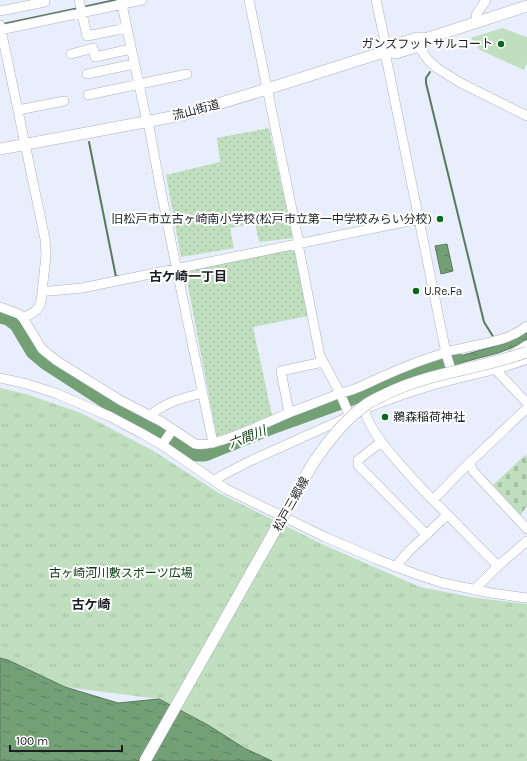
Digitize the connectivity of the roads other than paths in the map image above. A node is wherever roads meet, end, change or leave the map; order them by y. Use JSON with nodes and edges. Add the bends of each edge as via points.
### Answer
{"nodes":[{"id":1,"x":79,"y":0,"type":"edge"},
{"id":2,"x":142,"y":0,"type":"edge"},
{"id":3,"x":249,"y":0,"type":"edge"},
{"id":4,"x":376,"y":0,"type":"edge"},
{"id":5,"x":486,"y":0,"type":"edge"},
{"id":6,"x":45,"y":2,"type":"dead end"},
{"id":7,"x":121,"y":2,"type":"edge"},
{"id":8,"x":527,"y":6,"type":"edge"},
{"id":9,"x":0,"y":11,"type":"edge"},
{"id":10,"x":82,"y":13,"type":"junction"},
{"id":11,"x":478,"y":22,"type":"junction"},
{"id":12,"x":0,"y":28,"type":"edge"},
{"id":13,"x":127,"y":28,"type":"junction"},
{"id":14,"x":422,"y":43,"type":"junction"},
{"id":15,"x":131,"y":49,"type":"junction"},
{"id":16,"x":386,"y":52,"type":"junction"},
{"id":17,"x":71,"y":54,"type":"dead end"},
{"id":18,"x":134,"y":64,"type":"junction"},
{"id":19,"x":87,"y":74,"type":"dead end"},
{"id":20,"x":187,"y":74,"type":"dead end"},
{"id":21,"x":138,"y":85,"type":"junction"},
{"id":22,"x":267,"y":89,"type":"junction"},
{"id":23,"x":88,"y":95,"type":"dead end"},
{"id":24,"x":64,"y":101,"type":"dead end"},
{"id":25,"x":18,"y":110,"type":"junction"},
{"id":26,"x":527,"y":116,"type":"edge"},
{"id":27,"x":147,"y":122,"type":"junction"},
{"id":28,"x":26,"y":144,"type":"junction"},
{"id":29,"x":0,"y":149,"type":"edge"},
{"id":30,"x":419,"y":219,"type":"junction"},
{"id":31,"x":298,"y":244,"type":"junction"},
{"id":32,"x":176,"y":268,"type":"junction"},
{"id":33,"x":42,"y":291,"type":"junction"},
{"id":34,"x":0,"y":307,"type":"edge"},
{"id":35,"x":24,"y":318,"type":"junction"},
{"id":36,"x":527,"y":327,"type":"edge"},
{"id":37,"x":527,"y":345,"type":"edge"},
{"id":38,"x":446,"y":352,"type":"junction"},
{"id":39,"x":527,"y":352,"type":"edge"},
{"id":40,"x":527,"y":359,"type":"edge"},
{"id":41,"x":323,"y":362,"type":"junction"},
{"id":42,"x":499,"y":368,"type":"junction"},
{"id":43,"x":452,"y":375,"type":"junction"},
{"id":44,"x":0,"y":378,"type":"edge"},
{"id":45,"x":202,"y":393,"type":"junction"},
{"id":46,"x":341,"y":394,"type":"junction"},
{"id":47,"x":527,"y":403,"type":"edge"},
{"id":48,"x":527,"y":408,"type":"edge"},
{"id":49,"x":364,"y":410,"type":"junction"},
{"id":50,"x":289,"y":413,"type":"junction"},
{"id":51,"x":349,"y":414,"type":"junction"},
{"id":52,"x":150,"y":416,"type":"junction"},
{"id":53,"x":173,"y":429,"type":"junction"},
{"id":54,"x":381,"y":442,"type":"junction"},
{"id":55,"x":213,"y":443,"type":"junction"},
{"id":56,"x":162,"y":445,"type":"junction"},
{"id":57,"x":470,"y":463,"type":"junction"},
{"id":58,"x":214,"y":481,"type":"junction"},
{"id":59,"x":433,"y":500,"type":"junction"},
{"id":60,"x":447,"y":515,"type":"junction"},
{"id":61,"x":527,"y":529,"type":"edge"},
{"id":62,"x":427,"y":535,"type":"junction"},
{"id":63,"x":527,"y":540,"type":"edge"},
{"id":64,"x":498,"y":566,"type":"junction"},
{"id":65,"x":395,"y":567,"type":"junction"},
{"id":66,"x":474,"y":590,"type":"junction"},
{"id":67,"x":527,"y":598,"type":"edge"},
{"id":68,"x":145,"y":761,"type":"edge"}],
"edges":[{"from":1,"to":10,"type":"street"},
{"from":2,"to":7,"type":"street"},
{"from":3,"to":22,"type":"street"},
{"from":4,"to":16,"type":"street"},
{"from":5,"to":11,"type":"street","via":[[476,15]]},
{"from":6,"to":9,"type":"street"},
{"from":7,"to":10,"type":"street"},
{"from":7,"to":13,"type":"street"},
{"from":8,"to":11,"type":"main road","name":"流山街道"},
{"from":10,"to":12,"type":"street"},
{"from":10,"to":13,"type":"street","via":[[87,36]]},
{"from":11,"to":14,"type":"main road","name":"流山街道"},
{"from":12,"to":25,"type":"street"},
{"from":13,"to":15,"type":"street"},
{"from":14,"to":16,"type":"main road","name":"流山街道","via":[[396,53]]},
{"from":14,"to":26,"type":"street","via":[[425,56],[437,68]]},
{"from":15,"to":17,"type":"street","via":[[95,57],[94,48]]},
{"from":15,"to":18,"type":"street"},
{"from":16,"to":22,"type":"main road","name":"流山街道"},
{"from":16,"to":30,"type":"street"},
{"from":18,"to":19,"type":"street"},
{"from":18,"to":21,"type":"street"},
{"from":20,"to":21,"type":"street"},
{"from":21,"to":23,"type":"street"},
{"from":21,"to":27,"type":"street"},
{"from":22,"to":27,"type":"main road","name":"流山街道","via":[[200,110]]},
{"from":22,"to":31,"type":"street"},
{"from":24,"to":25,"type":"street"},
{"from":25,"to":28,"type":"street"},
{"from":27,"to":28,"type":"main road","name":"流山街道"},
{"from":27,"to":32,"type":"street"},
{"from":28,"to":29,"type":"main road","name":"流山街道"},
{"from":28,"to":33,"type":"street","via":[[45,239]]},
{"from":30,"to":31,"type":"street"},
{"from":30,"to":38,"type":"street"},
{"from":31,"to":32,"type":"street"},
{"from":31,"to":41,"type":"street"},
{"from":32,"to":33,"type":"street","via":[[82,288]]},
{"from":32,"to":45,"type":"street"},
{"from":33,"to":35,"type":"street","via":[[39,308]]},
{"from":34,"to":35,"type":"street"},
{"from":35,"to":52,"type":"street","via":[[47,354]]},
{"from":36,"to":38,"type":"street","via":[[495,341]]},
{"from":37,"to":42,"type":"street","via":[[510,355]]},
{"from":38,"to":43,"type":"street"},
{"from":38,"to":46,"type":"street"},
{"from":39,"to":68,"type":"main road","name":"松戸三郷線","bridge":true,"via":[[400,387],[368,404],[347,421],[312,465]]},
{"from":40,"to":42,"type":"street"},
{"from":41,"to":46,"type":"street"},
{"from":41,"to":50,"type":"street","via":[[281,371]]},
{"from":42,"to":43,"type":"street"},
{"from":42,"to":47,"type":"street"},
{"from":43,"to":49,"type":"street"},
{"from":44,"to":56,"type":"street","via":[[55,393],[109,416]]},
{"from":45,"to":52,"type":"street","via":[[166,404]]},
{"from":45,"to":55,"type":"street"},
{"from":46,"to":50,"type":"street"},
{"from":46,"to":51,"type":"street"},
{"from":48,"to":57,"type":"street"},
{"from":49,"to":51,"type":"street"},
{"from":49,"to":54,"type":"street","via":[[369,424]]},
{"from":50,"to":55,"type":"street"},
{"from":51,"to":58,"type":"street"},
{"from":52,"to":53,"type":"street"},
{"from":53,"to":55,"type":"street","via":[[195,444]]},
{"from":53,"to":56,"type":"street"},
{"from":54,"to":59,"type":"street"},
{"from":54,"to":62,"type":"street","via":[[358,460],[358,465]]},
{"from":56,"to":58,"type":"street"},
{"from":57,"to":59,"type":"street"},
{"from":57,"to":61,"type":"street","via":[[473,471]]},
{"from":58,"to":65,"type":"street","via":[[326,537]]},
{"from":59,"to":60,"type":"street"},
{"from":60,"to":62,"type":"street"},
{"from":60,"to":64,"type":"street"},
{"from":62,"to":65,"type":"street"},
{"from":63,"to":64,"type":"street"},
{"from":64,"to":66,"type":"street"},
{"from":65,"to":66,"type":"street"},
{"from":66,"to":67,"type":"street"}]}
